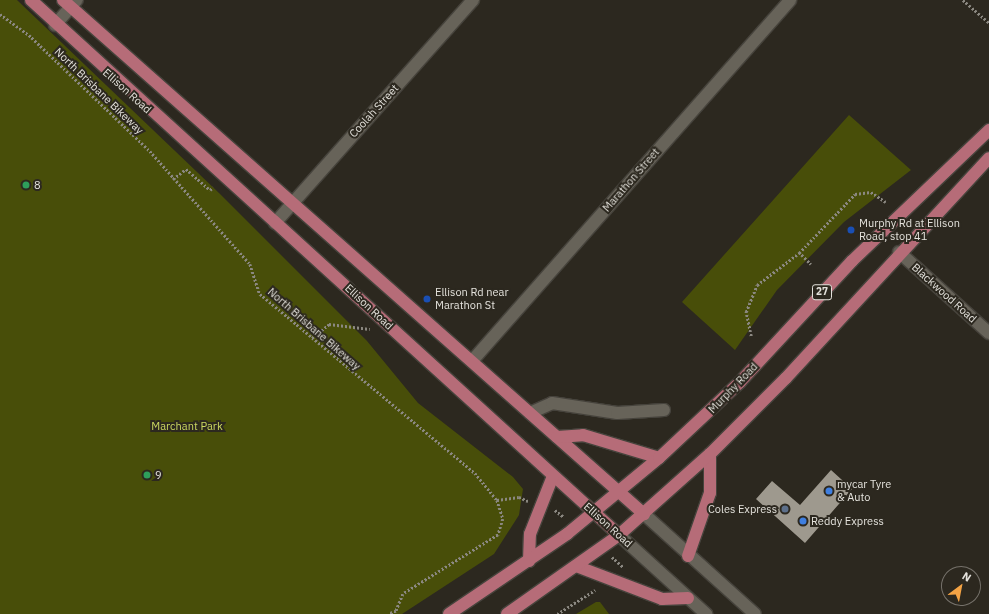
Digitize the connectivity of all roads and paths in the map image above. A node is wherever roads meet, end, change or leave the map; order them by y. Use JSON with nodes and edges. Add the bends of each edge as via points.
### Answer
{"nodes":[{"id":1,"x":31,"y":0,"type":"edge"},
{"id":2,"x":473,"y":0,"type":"edge"},
{"id":3,"x":790,"y":0,"type":"edge"},
{"id":4,"x":963,"y":0,"type":"edge"},
{"id":5,"x":70,"y":2,"type":"edge"},
{"id":6,"x":0,"y":14,"type":"edge"},
{"id":7,"x":989,"y":23,"type":"edge"},
{"id":8,"x":55,"y":25,"type":"junction"},
{"id":9,"x":989,"y":130,"type":"edge"},
{"id":10,"x":989,"y":158,"type":"edge"},
{"id":11,"x":173,"y":179,"type":"junction"},
{"id":12,"x":215,"y":184,"type":"dead end"},
{"id":13,"x":293,"y":202,"type":"junction"},
{"id":14,"x":886,"y":202,"type":"dead end"},
{"id":15,"x":275,"y":223,"type":"junction"},
{"id":16,"x":799,"y":252,"type":"junction"},
{"id":17,"x":898,"y":252,"type":"junction"},
{"id":18,"x":811,"y":264,"type":"dead end"},
{"id":19,"x":396,"y":332,"type":"junction"},
{"id":20,"x":989,"y":333,"type":"edge"},
{"id":21,"x":751,"y":336,"type":"dead end"},
{"id":22,"x":312,"y":338,"type":"junction"},
{"id":23,"x":472,"y":361,"type":"junction"},
{"id":24,"x":664,"y":410,"type":"dead end"},
{"id":25,"x":530,"y":413,"type":"junction"},
{"id":26,"x":557,"y":437,"type":"junction"},
{"id":27,"x":710,"y":454,"type":"junction"},
{"id":28,"x":659,"y":458,"type":"junction"},
{"id":29,"x":553,"y":476,"type":"junction"},
{"id":30,"x":619,"y":492,"type":"junction"},
{"id":31,"x":498,"y":500,"type":"junction"},
{"id":32,"x":544,"y":507,"type":"junction"},
{"id":33,"x":594,"y":512,"type":"junction"},
{"id":34,"x":644,"y":514,"type":"junction"},
{"id":35,"x":619,"y":535,"type":"junction"},
{"id":36,"x":688,"y":556,"type":"junction"},
{"id":37,"x":529,"y":561,"type":"junction"},
{"id":38,"x":576,"y":566,"type":"junction"},
{"id":39,"x":600,"y":591,"type":"dead end"},
{"id":40,"x":688,"y":598,"type":"junction"},
{"id":41,"x":389,"y":614,"type":"edge"},
{"id":42,"x":449,"y":614,"type":"edge"},
{"id":43,"x":507,"y":614,"type":"edge"},
{"id":44,"x":557,"y":614,"type":"edge"},
{"id":45,"x":706,"y":614,"type":"edge"},
{"id":46,"x":754,"y":614,"type":"edge"}],
"edges":[{"from":1,"to":8,"type":"main road","name":"Ellison Road"},
{"from":2,"to":13,"type":"street","name":"Coolah Street"},
{"from":3,"to":23,"type":"street","name":"Marathon Street"},
{"from":4,"to":7,"type":"path"},
{"from":5,"to":8,"type":"street"},
{"from":5,"to":13,"type":"main road"},
{"from":6,"to":11,"type":"path","name":"North Brisbane Bikeway","via":[[29,35],[150,151]]},
{"from":8,"to":15,"type":"main road","name":"Ellison Road"},
{"from":9,"to":28,"type":"main road","name":"Murphy Road","number":"27","via":[[852,261],[740,382]]},
{"from":10,"to":17,"type":"main road"},
{"from":11,"to":12,"type":"path","via":[[186,169],[210,190]]},
{"from":11,"to":22,"type":"path","name":"North Brisbane Bikeway","via":[[250,264],[260,294]]},
{"from":13,"to":15,"type":"street","name":"Coolah Street"},
{"from":13,"to":23,"type":"main road"},
{"from":14,"to":16,"type":"path","via":[[871,192],[855,194]]},
{"from":15,"to":19,"type":"main road","name":"Ellison Road"},
{"from":16,"to":18,"type":"path"},
{"from":16,"to":21,"type":"path","via":[[771,272],[750,297],[746,312]]},
{"from":17,"to":20,"type":"street","name":"Blackwood Road"},
{"from":17,"to":27,"type":"main road","via":[[786,378]]},
{"from":19,"to":22,"type":"path","via":[[329,324]]},
{"from":19,"to":29,"type":"main road","name":"Ellison Road"},
{"from":22,"to":31,"type":"path","name":"North Brisbane Bikeway","via":[[475,474]]},
{"from":23,"to":25,"type":"main road"},
{"from":24,"to":25,"type":"street","via":[[617,413],[552,403]]},
{"from":25,"to":26,"type":"main road"},
{"from":26,"to":28,"type":"main road","via":[[583,435]]},
{"from":26,"to":30,"type":"main road"},
{"from":27,"to":34,"type":"main road"},
{"from":27,"to":36,"type":"main road","via":[[710,493]]},
{"from":28,"to":30,"type":"main road","name":"Murphy Road","number":"27"},
{"from":29,"to":32,"type":"main road"},
{"from":29,"to":33,"type":"main road","name":"Ellison Road"},
{"from":30,"to":33,"type":"main road","name":"Murphy Road","number":"27"},
{"from":30,"to":34,"type":"main road"},
{"from":31,"to":32,"type":"path","via":[[519,497]]},
{"from":31,"to":41,"type":"path","name":"North Brisbane Bikeway","via":[[503,519],[498,535],[403,594],[396,611]]},
{"from":32,"to":37,"type":"main road","via":[[530,534]]},
{"from":33,"to":35,"type":"main road","name":"Ellison Road"},
{"from":33,"to":37,"type":"main road","name":"Murphy Road"},
{"from":34,"to":35,"type":"main road"},
{"from":34,"to":36,"type":"street"},
{"from":35,"to":38,"type":"main road"},
{"from":35,"to":40,"type":"street","name":"Ellison Road"},
{"from":36,"to":46,"type":"street"},
{"from":37,"to":42,"type":"main road","name":"Murphy Road"},
{"from":38,"to":40,"type":"main road","via":[[662,599]]},
{"from":38,"to":43,"type":"main road"},
{"from":39,"to":44,"type":"path","via":[[594,590]]},
{"from":40,"to":45,"type":"street","name":"Ellison Road"}]}
